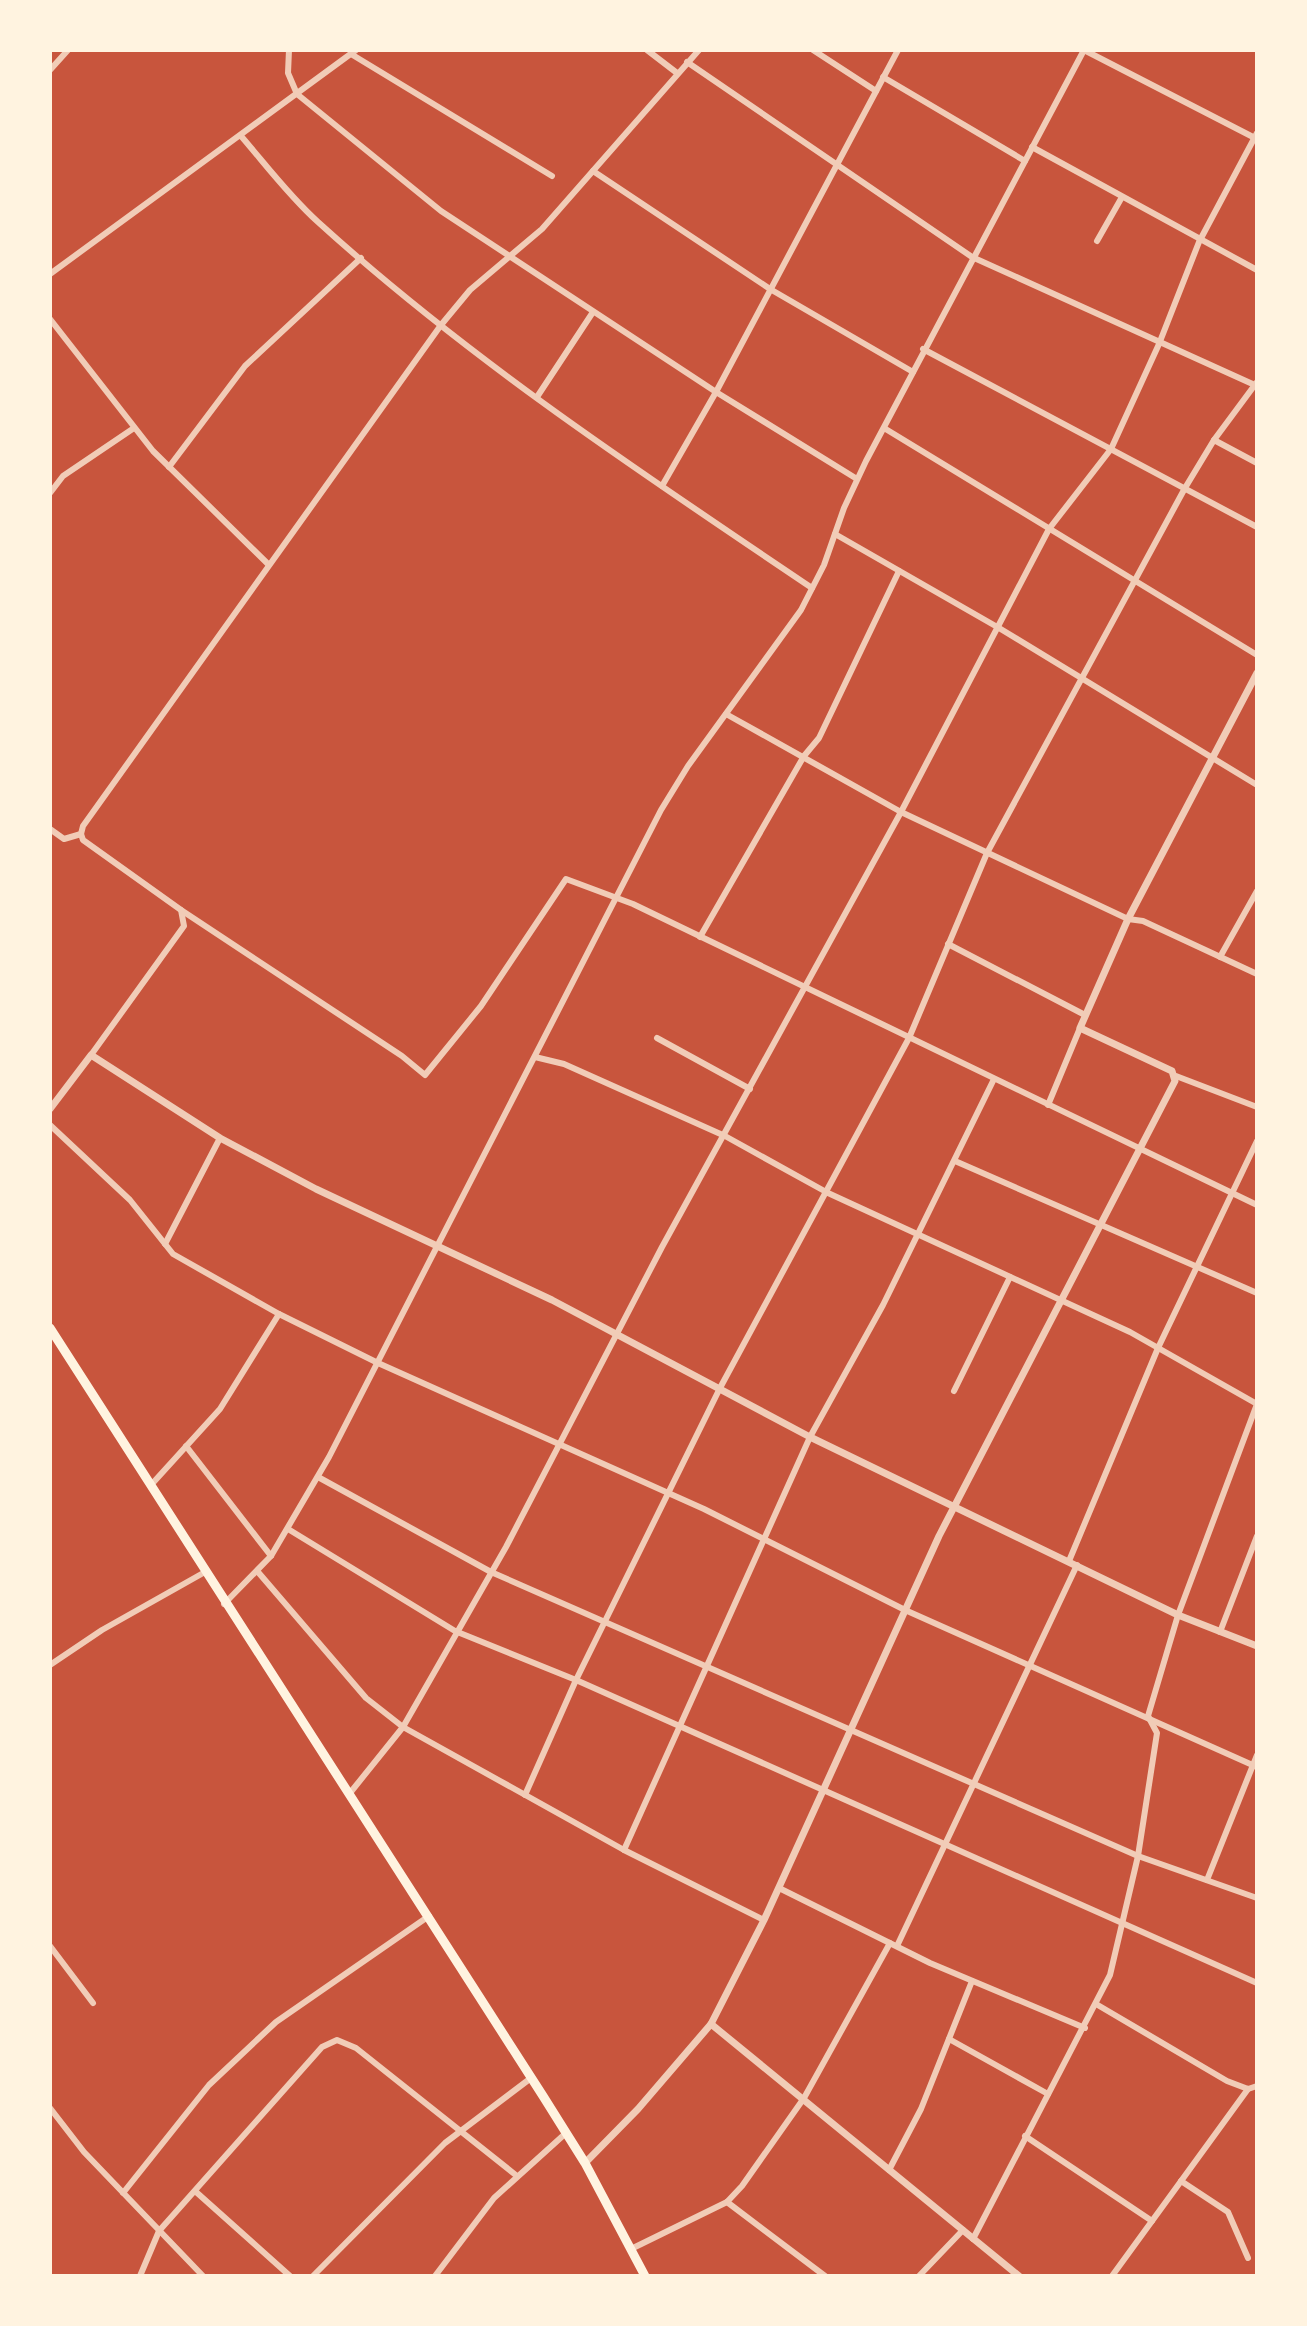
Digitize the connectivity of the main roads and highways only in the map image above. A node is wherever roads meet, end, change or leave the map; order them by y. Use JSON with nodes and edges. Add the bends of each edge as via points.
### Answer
{"nodes":[{"id":1,"x":50,"y":1328,"type":"edge"},
{"id":2,"x":642,"y":2274,"type":"edge"}],
"edges":[{"from":1,"to":2,"type":"main road","via":[[585,2163]]}]}
